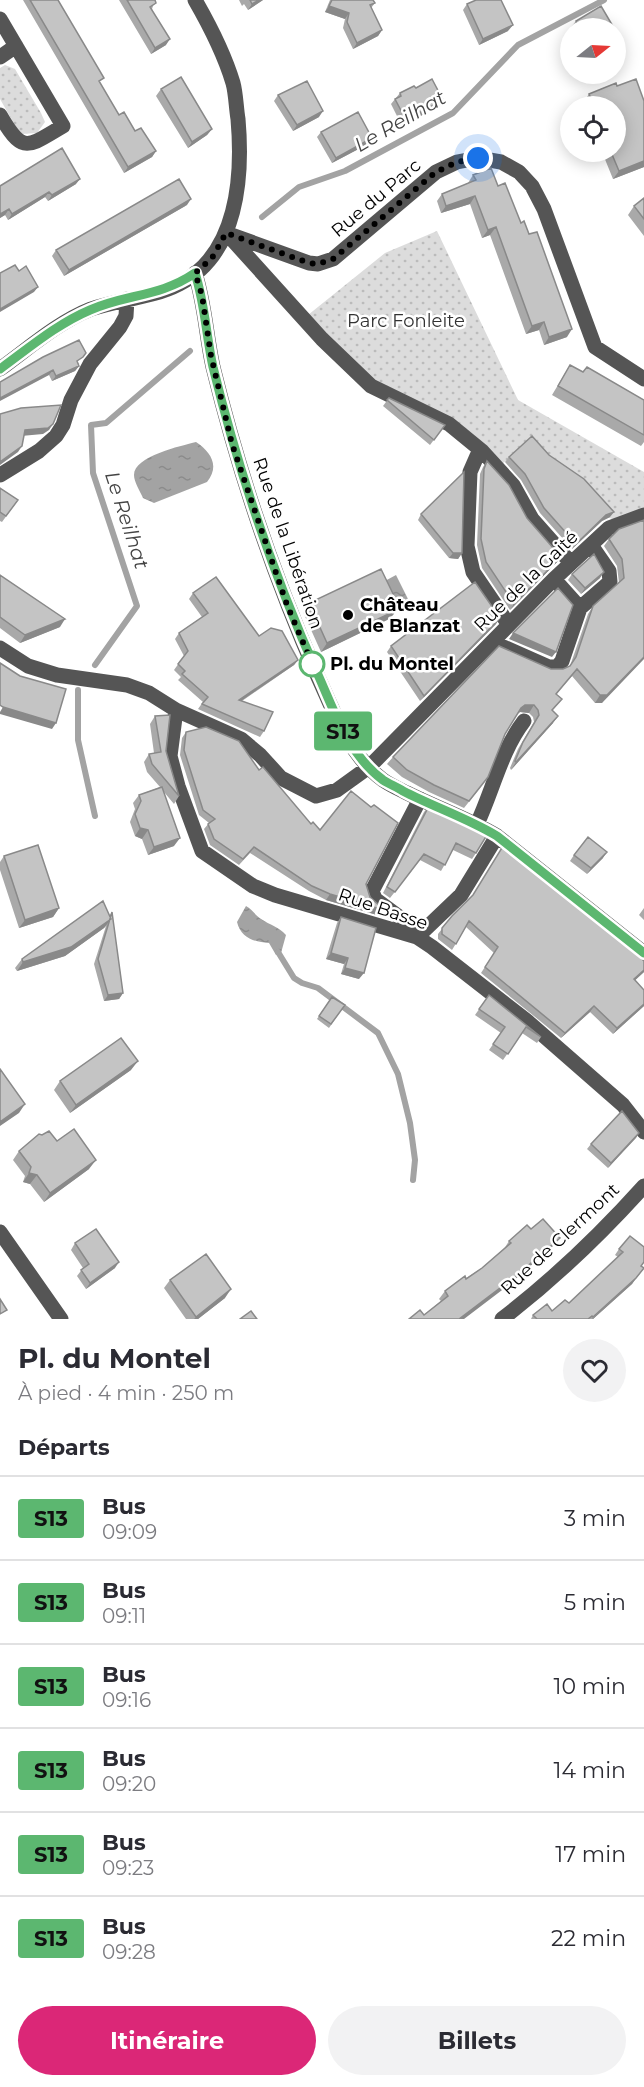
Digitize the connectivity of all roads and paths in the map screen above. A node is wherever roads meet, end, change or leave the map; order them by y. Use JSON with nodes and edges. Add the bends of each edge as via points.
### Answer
{"nodes":[{"id":1,"x":195,"y":0,"type":"edge"},
{"id":2,"x":0,"y":19,"type":"edge"},
{"id":3,"x":16,"y":46,"type":"junction"},
{"id":4,"x":0,"y":57,"type":"edge"},
{"id":5,"x":0,"y":115,"type":"edge"},
{"id":6,"x":226,"y":233,"type":"junction"},
{"id":7,"x":195,"y":273,"type":"junction"},
{"id":8,"x":127,"y":299,"type":"junction"},
{"id":9,"x":0,"y":369,"type":"edge"},
{"id":10,"x":644,"y":379,"type":"edge"},
{"id":11,"x":483,"y":451,"type":"junction"},
{"id":12,"x":0,"y":475,"type":"edge"},
{"id":13,"x":644,"y":515,"type":"edge"},
{"id":14,"x":591,"y":546,"type":"junction"},
{"id":15,"x":571,"y":563,"type":"junction"},
{"id":16,"x":554,"y":579,"type":"junction"},
{"id":17,"x":580,"y":608,"type":"junction"},
{"id":18,"x":509,"y":625,"type":"junction"},
{"id":19,"x":492,"y":642,"type":"junction"},
{"id":20,"x":0,"y":648,"type":"edge"},
{"id":21,"x":176,"y":710,"type":"junction"},
{"id":22,"x":524,"y":721,"type":"dead end"},
{"id":23,"x":369,"y":767,"type":"junction"},
{"id":24,"x":420,"y":800,"type":"junction"},
{"id":25,"x":477,"y":824,"type":"junction"},
{"id":26,"x":497,"y":836,"type":"junction"},
{"id":27,"x":417,"y":937,"type":"junction"},
{"id":28,"x":644,"y":953,"type":"edge"},
{"id":29,"x":644,"y":1132,"type":"edge"},
{"id":30,"x":644,"y":1186,"type":"edge"},
{"id":31,"x":0,"y":1232,"type":"edge"},
{"id":32,"x":503,"y":1318,"type":"edge"},
{"id":33,"x":61,"y":1319,"type":"edge"}],
"edges":[{"from":1,"to":6,"type":"street","via":[[222,51],[237,111],[240,145],[236,202]]},
{"from":2,"to":3,"type":"street"},
{"from":3,"to":4,"type":"street"},
{"from":3,"to":5,"type":"street","via":[[63,126],[33,144],[22,143],[13,137]]},
{"from":6,"to":7,"type":"street","via":[[212,258]]},
{"from":6,"to":10,"type":"street","name":"Rue du Parc","via":[[318,264],[333,259],[436,172],[478,158],[501,162],[519,172],[532,186],[595,347]]},
{"from":6,"to":11,"type":"street","via":[[322,339],[371,386],[449,424]]},
{"from":7,"to":8,"type":"street","via":[[179,284]]},
{"from":7,"to":23,"type":"street","name":"Rue de la Libération","via":[[232,444],[287,605],[341,727]]},
{"from":8,"to":9,"type":"street","via":[[90,310],[50,332]]},
{"from":8,"to":12,"type":"street","via":[[126,316],[90,364],[56,436]]},
{"from":11,"to":15,"type":"street","via":[[513,485],[532,519]]},
{"from":11,"to":18,"type":"street","via":[[470,472],[467,546],[473,572]]},
{"from":13,"to":14,"type":"street","name":"Rue de la Gaité","via":[[609,528]]},
{"from":14,"to":15,"type":"street","name":"Rue de la Gaité"},
{"from":14,"to":17,"type":"street","via":[[609,571],[610,582]]},
{"from":15,"to":16,"type":"street","name":"Rue de la Gaité"},
{"from":16,"to":17,"type":"street"},
{"from":16,"to":18,"type":"street","name":"Rue de la Gaité"},
{"from":17,"to":19,"type":"street","via":[[557,667]]},
{"from":18,"to":19,"type":"street","name":"Rue de la Gaité"},
{"from":19,"to":23,"type":"street","name":"Rue de la Gaité"},
{"from":20,"to":21,"type":"street","name":"Rue de la Gaité","via":[[28,666],[57,675],[127,685]]},
{"from":21,"to":23,"type":"street","name":"Rue de la Gaité","via":[[241,739],[281,778],[316,796],[337,790]]},
{"from":21,"to":27,"type":"street","name":"Rue Basse","via":[[170,756],[202,851],[254,886],[275,895]]},
{"from":22,"to":25,"type":"street","via":[[497,772]]},
{"from":23,"to":24,"type":"street","name":"Rue de la Libération","via":[[383,780]]},
{"from":24,"to":25,"type":"street","name":"Rue de la Libération"},
{"from":24,"to":27,"type":"street","via":[[372,891],[375,899],[410,926]]},
{"from":25,"to":26,"type":"street","name":"Rue de la Libération"},
{"from":26,"to":27,"type":"street","via":[[461,896]]},
{"from":26,"to":28,"type":"street","name":"Rue de la Libération"},
{"from":27,"to":29,"type":"street","name":"Rue Basse","via":[[527,1021],[623,1105]]},
{"from":30,"to":32,"type":"street","name":"Rue de Clermont","via":[[546,1284]]},
{"from":31,"to":33,"type":"street"}]}
